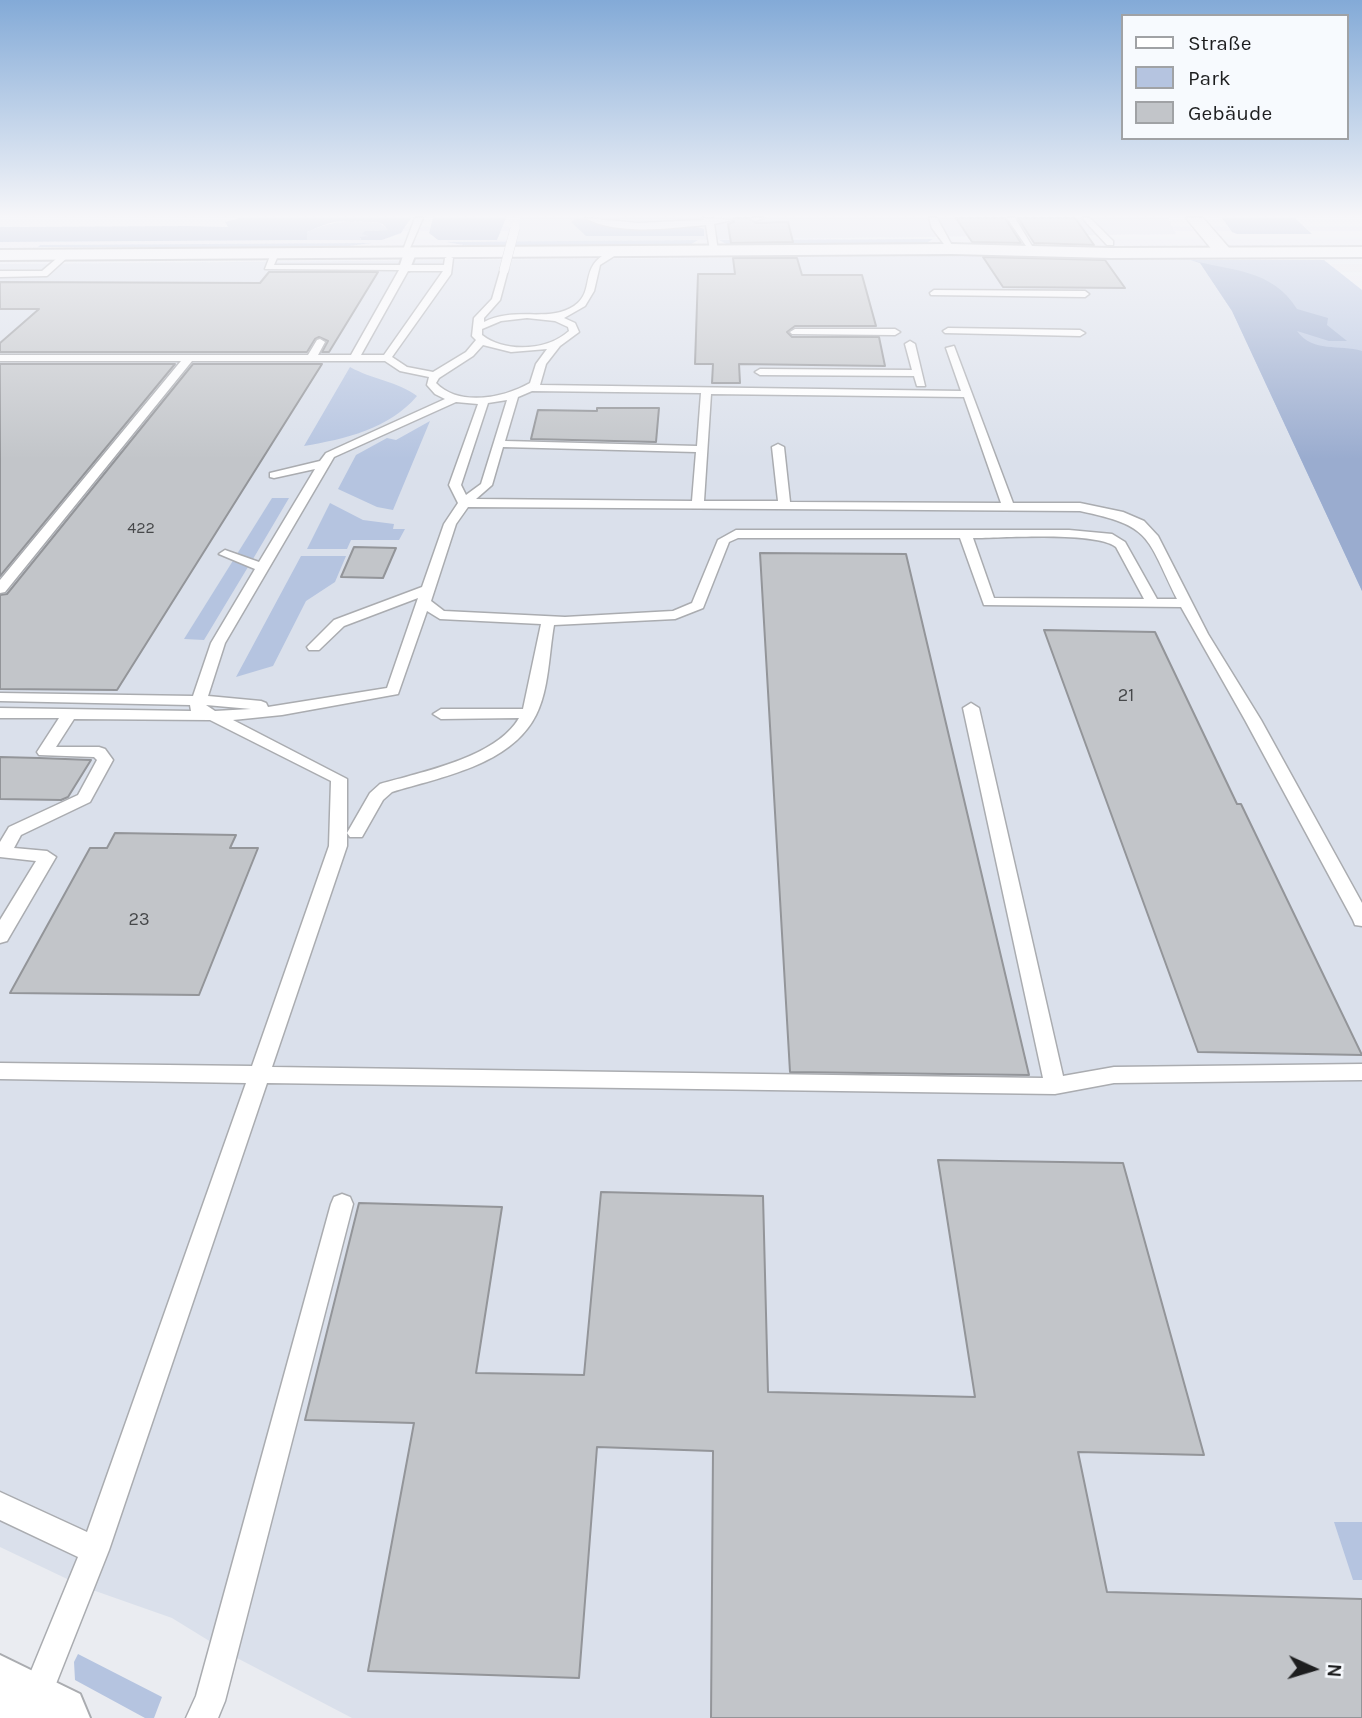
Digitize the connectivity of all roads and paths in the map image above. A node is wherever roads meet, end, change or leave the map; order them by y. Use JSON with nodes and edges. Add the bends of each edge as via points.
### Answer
{"nodes":[{"id":1,"x":386,"y":298,"type":"edge"},
{"id":2,"x":430,"y":298,"type":"edge"},
{"id":3,"x":588,"y":298,"type":"edge"},
{"id":4,"x":496,"y":300,"type":"joint"},
{"id":5,"x":519,"y":315,"type":"junction"},
{"id":6,"x":557,"y":318,"type":"junction"},
{"id":7,"x":480,"y":327,"type":"junction"},
{"id":8,"x":948,"y":331,"type":"dead end"},
{"id":9,"x":795,"y":332,"type":"dead end"},
{"id":10,"x":895,"y":332,"type":"dead end"},
{"id":11,"x":1080,"y":333,"type":"dead end"},
{"id":12,"x":481,"y":340,"type":"junction"},
{"id":13,"x":320,"y":342,"type":"dead end"},
{"id":14,"x":556,"y":344,"type":"junction"},
{"id":15,"x":910,"y":344,"type":"dead end"},
{"id":16,"x":951,"y":348,"type":"dead end"},
{"id":17,"x":0,"y":358,"type":"edge"},
{"id":18,"x":189,"y":358,"type":"junction"},
{"id":19,"x":311,"y":358,"type":"junction"},
{"id":20,"x":387,"y":358,"type":"junction"},
{"id":21,"x":354,"y":359,"type":"junction"},
{"id":22,"x":760,"y":372,"type":"dead end"},
{"id":23,"x":803,"y":373,"type":"junction"},
{"id":24,"x":918,"y":373,"type":"junction"},
{"id":25,"x":434,"y":375,"type":"junction"},
{"id":26,"x":531,"y":388,"type":"junction"},
{"id":27,"x":706,"y":392,"type":"junction"},
{"id":28,"x":806,"y":393,"type":"junction"},
{"id":29,"x":924,"y":394,"type":"junction"},
{"id":30,"x":966,"y":394,"type":"junction"},
{"id":31,"x":513,"y":396,"type":"junction"},
{"id":32,"x":455,"y":398,"type":"junction"},
{"id":33,"x":484,"y":400,"type":"junction"},
{"id":34,"x":499,"y":444,"type":"junction"},
{"id":35,"x":778,"y":447,"type":"dead end"},
{"id":36,"x":702,"y":449,"type":"junction"},
{"id":37,"x":324,"y":464,"type":"junction"},
{"id":38,"x":274,"y":475,"type":"dead end"},
{"id":39,"x":464,"y":503,"type":"junction"},
{"id":40,"x":698,"y":505,"type":"junction"},
{"id":41,"x":784,"y":505,"type":"junction"},
{"id":42,"x":1008,"y":506,"type":"junction"},
{"id":43,"x":965,"y":534,"type":"junction"},
{"id":44,"x":225,"y":554,"type":"dead end"},
{"id":45,"x":262,"y":567,"type":"junction"},
{"id":46,"x":0,"y":589,"type":"edge"},
{"id":47,"x":426,"y":596,"type":"junction"},
{"id":48,"x":1153,"y":603,"type":"junction"},
{"id":49,"x":1185,"y":603,"type":"junction"},
{"id":50,"x":548,"y":621,"type":"junction"},
{"id":51,"x":314,"y":647,"type":"dead end"},
{"id":52,"x":0,"y":697,"type":"edge"},
{"id":53,"x":971,"y":708,"type":"dead end"},
{"id":54,"x":282,"y":710,"type":"junction"},
{"id":55,"x":0,"y":713,"type":"edge"},
{"id":56,"x":530,"y":713,"type":"junction"},
{"id":57,"x":69,"y":714,"type":"junction"},
{"id":58,"x":441,"y":714,"type":"dead end"},
{"id":59,"x":8,"y":831,"type":"edge"},
{"id":60,"x":356,"y":833,"type":"dead end"},
{"id":61,"x":2,"y":852,"type":"edge"},
{"id":62,"x":1362,"y":920,"type":"edge"},
{"id":63,"x":0,"y":936,"type":"edge"},
{"id":64,"x":0,"y":1071,"type":"edge"},
{"id":65,"x":1362,"y":1072,"type":"edge"},
{"id":66,"x":258,"y":1075,"type":"junction"},
{"id":67,"x":1055,"y":1086,"type":"junction"},
{"id":68,"x":342,"y":1204,"type":"dead end"},
{"id":69,"x":0,"y":1506,"type":"edge"},
{"id":70,"x":95,"y":1550,"type":"junction"},
{"id":71,"x":29,"y":1703,"type":"edge"},
{"id":72,"x":201,"y":1718,"type":"edge"}],
"edges":[{"from":1,"to":21,"type":"lane"},
{"from":2,"to":20,"type":"lane"},
{"from":3,"to":6,"type":"lane"},
{"from":4,"to":5,"type":"lane"},
{"from":4,"to":7,"type":"lane","via":[[478,318]]},
{"from":5,"to":6,"type":"lane"},
{"from":5,"to":7,"type":"lane"},
{"from":6,"to":14,"type":"lane","via":[[574,329],[570,337]]},
{"from":7,"to":12,"type":"lane","via":[[476,334]]},
{"from":8,"to":11,"type":"lane"},
{"from":9,"to":10,"type":"lane"},
{"from":12,"to":14,"type":"lane","via":[[513,349]]},
{"from":12,"to":25,"type":"lane","via":[[468,356]]},
{"from":13,"to":19,"type":"lane"},
{"from":14,"to":26,"type":"lane","via":[[544,358]]},
{"from":15,"to":24,"type":"lane"},
{"from":16,"to":30,"type":"lane"},
{"from":17,"to":18,"type":"lane"},
{"from":18,"to":19,"type":"lane"},
{"from":18,"to":46,"type":"lane"},
{"from":19,"to":21,"type":"lane"},
{"from":20,"to":21,"type":"lane"},
{"from":20,"to":25,"type":"lane","via":[[404,369]]},
{"from":22,"to":23,"type":"lane"},
{"from":23,"to":24,"type":"lane"},
{"from":23,"to":28,"type":"lane"},
{"from":24,"to":29,"type":"lane"},
{"from":25,"to":32,"type":"lane","via":[[433,387]]},
{"from":26,"to":27,"type":"lane"},
{"from":26,"to":31,"type":"lane"},
{"from":27,"to":28,"type":"lane"},
{"from":27,"to":36,"type":"lane"},
{"from":28,"to":29,"type":"lane"},
{"from":29,"to":30,"type":"lane"},
{"from":30,"to":42,"type":"lane"},
{"from":31,"to":33,"type":"lane"},
{"from":31,"to":34,"type":"lane"},
{"from":32,"to":33,"type":"lane"},
{"from":32,"to":37,"type":"lane","via":[[330,455]]},
{"from":33,"to":39,"type":"lane","via":[[455,485]]},
{"from":34,"to":36,"type":"lane"},
{"from":34,"to":39,"type":"lane","via":[[486,485]]},
{"from":35,"to":41,"type":"lane"},
{"from":36,"to":40,"type":"lane"},
{"from":37,"to":38,"type":"lane"},
{"from":37,"to":45,"type":"lane"},
{"from":39,"to":40,"type":"lane"},
{"from":39,"to":47,"type":"lane","via":[[450,523]]},
{"from":40,"to":41,"type":"lane"},
{"from":41,"to":42,"type":"lane"},
{"from":42,"to":49,"type":"lane","via":[[1105,510],[1140,524],[1154,539]]},
{"from":43,"to":48,"type":"lane","via":[[1112,538],[1121,545]]},
{"from":43,"to":48,"type":"lane","via":[[989,602]]},
{"from":43,"to":50,"type":"lane","via":[[736,534],[724,540],[698,605],[692,609],[617,620]]},
{"from":44,"to":45,"type":"lane"},
{"from":45,"to":66,"type":"lane","via":[[218,643],[197,708],[339,779],[338,846]]},
{"from":47,"to":50,"type":"lane","via":[[440,615]]},
{"from":47,"to":51,"type":"lane","via":[[339,623]]},
{"from":47,"to":54,"type":"lane","via":[[393,691]]},
{"from":48,"to":49,"type":"lane"},
{"from":49,"to":62,"type":"lane"},
{"from":50,"to":56,"type":"lane"},
{"from":52,"to":54,"type":"lane","via":[[233,701]]},
{"from":53,"to":67,"type":"lane"},
{"from":54,"to":57,"type":"lane","via":[[226,716]]},
{"from":55,"to":57,"type":"lane"},
{"from":56,"to":58,"type":"lane"},
{"from":56,"to":60,"type":"lane","via":[[518,732],[501,746],[386,788]]},
{"from":57,"to":59,"type":"lane","via":[[45,752],[99,752],[105,760],[84,799]]},
{"from":59,"to":61,"type":"lane"},
{"from":61,"to":63,"type":"lane","via":[[47,857]]},
{"from":64,"to":66,"type":"lane"},
{"from":65,"to":67,"type":"lane","via":[[1114,1074]]},
{"from":66,"to":67,"type":"lane"},
{"from":66,"to":70,"type":"lane"},
{"from":68,"to":72,"type":"lane","via":[[210,1701]]},
{"from":69,"to":70,"type":"lane"},
{"from":70,"to":71,"type":"lane"}]}
